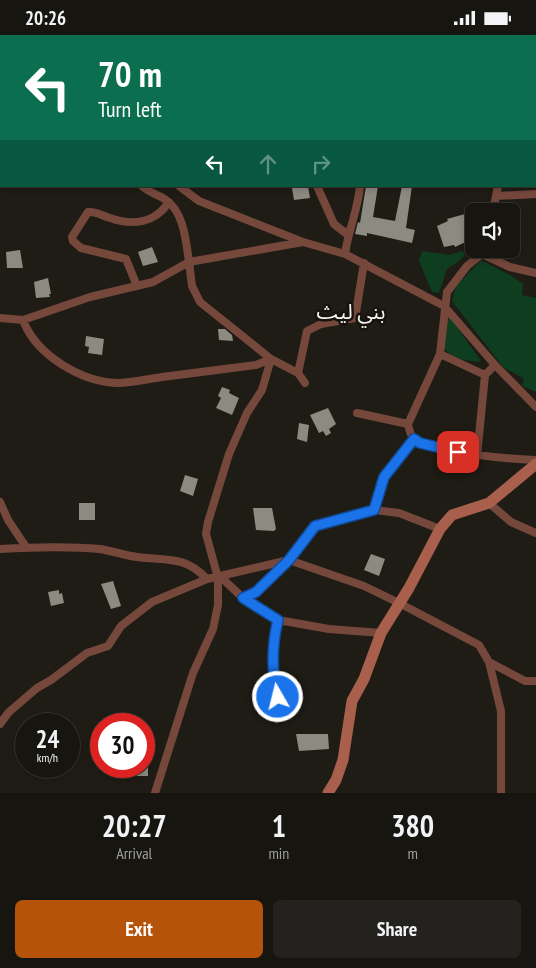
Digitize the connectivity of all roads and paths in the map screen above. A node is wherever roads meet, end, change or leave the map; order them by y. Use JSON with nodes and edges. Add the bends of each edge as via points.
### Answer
{"nodes":[{"id":1,"x":144,"y":187,"type":"edge"},
{"id":2,"x":180,"y":187,"type":"edge"},
{"id":3,"x":317,"y":187,"type":"edge"},
{"id":4,"x":360,"y":187,"type":"edge"},
{"id":5,"x":498,"y":187,"type":"edge"},
{"id":6,"x":535,"y":191,"type":"edge"},
{"id":7,"x":496,"y":195,"type":"junction"},
{"id":8,"x":169,"y":202,"type":"junction"},
{"id":9,"x":494,"y":203,"type":"edge"},
{"id":10,"x":348,"y":235,"type":"junction"},
{"id":11,"x":303,"y":241,"type":"junction"},
{"id":12,"x":345,"y":254,"type":"junction"},
{"id":13,"x":477,"y":258,"type":"edge"},
{"id":14,"x":494,"y":258,"type":"edge"},
{"id":15,"x":189,"y":262,"type":"junction"},
{"id":16,"x":364,"y":263,"type":"junction"},
{"id":17,"x":536,"y":273,"type":"edge"},
{"id":18,"x":136,"y":286,"type":"junction"},
{"id":19,"x":444,"y":307,"type":"junction"},
{"id":20,"x":0,"y":319,"type":"edge"},
{"id":21,"x":23,"y":320,"type":"junction"},
{"id":22,"x":440,"y":354,"type":"junction"},
{"id":23,"x":271,"y":359,"type":"junction"},
{"id":24,"x":495,"y":365,"type":"junction"},
{"id":25,"x":298,"y":373,"type":"junction"},
{"id":26,"x":485,"y":375,"type":"junction"},
{"id":27,"x":305,"y":383,"type":"dead end"},
{"id":28,"x":536,"y":407,"type":"edge"},
{"id":29,"x":357,"y":413,"type":"dead end"},
{"id":30,"x":408,"y":424,"type":"junction"},
{"id":31,"x":414,"y":439,"type":"junction"},
{"id":32,"x":478,"y":456,"type":"junction"},
{"id":33,"x":536,"y":462,"type":"edge"},
{"id":34,"x":0,"y":502,"type":"edge"},
{"id":35,"x":489,"y":503,"type":"junction"},
{"id":36,"x":374,"y":510,"type":"junction"},
{"id":37,"x":440,"y":529,"type":"junction"},
{"id":38,"x":536,"y":533,"type":"edge"},
{"id":39,"x":26,"y":547,"type":"junction"},
{"id":40,"x":0,"y":549,"type":"edge"},
{"id":41,"x":289,"y":560,"type":"junction"},
{"id":42,"x":220,"y":577,"type":"junction"},
{"id":43,"x":207,"y":579,"type":"junction"},
{"id":44,"x":243,"y":598,"type":"junction"},
{"id":45,"x":399,"y":603,"type":"junction"},
{"id":46,"x":278,"y":620,"type":"junction"},
{"id":47,"x":381,"y":633,"type":"junction"},
{"id":48,"x":489,"y":662,"type":"junction"},
{"id":49,"x":536,"y":681,"type":"edge"},
{"id":50,"x":277,"y":719,"type":"dead end"},
{"id":51,"x":0,"y":724,"type":"edge"},
{"id":52,"x":154,"y":793,"type":"edge"},
{"id":53,"x":328,"y":793,"type":"edge"},
{"id":54,"x":501,"y":793,"type":"edge"}],
"edges":[{"from":1,"to":8,"type":"street"},
{"from":2,"to":11,"type":"street","via":[[199,201]]},
{"from":3,"to":10,"type":"street","via":[[332,221]]},
{"from":4,"to":10,"type":"street"},
{"from":5,"to":7,"type":"street"},
{"from":6,"to":7,"type":"street"},
{"from":7,"to":9,"type":"street"},
{"from":8,"to":15,"type":"street","via":[[184,231]]},
{"from":8,"to":18,"type":"street","via":[[159,213],[139,223],[88,213],[72,237],[81,248],[126,259]]},
{"from":10,"to":12,"type":"street"},
{"from":11,"to":12,"type":"street"},
{"from":11,"to":15,"type":"street"},
{"from":12,"to":16,"type":"street"},
{"from":13,"to":19,"type":"street","via":[[450,285]]},
{"from":14,"to":17,"type":"street","via":[[510,267]]},
{"from":15,"to":18,"type":"street","via":[[160,279]]},
{"from":15,"to":23,"type":"street","via":[[192,286],[200,302]]},
{"from":16,"to":19,"type":"street"},
{"from":16,"to":25,"type":"street","via":[[355,318],[310,328],[305,334]]},
{"from":18,"to":21,"type":"street","via":[[90,297]]},
{"from":19,"to":22,"type":"street"},
{"from":19,"to":24,"type":"street"},
{"from":20,"to":21,"type":"street"},
{"from":21,"to":23,"type":"street","via":[[34,342],[61,364],[107,382],[256,365]]},
{"from":22,"to":26,"type":"street"},
{"from":22,"to":30,"type":"street"},
{"from":23,"to":25,"type":"street"},
{"from":23,"to":42,"type":"street","via":[[262,390],[247,413],[229,454],[208,522],[208,548]]},
{"from":24,"to":26,"type":"street"},
{"from":24,"to":28,"type":"street"},
{"from":25,"to":27,"type":"street"},
{"from":26,"to":32,"type":"street"},
{"from":29,"to":30,"type":"street"},
{"from":30,"to":31,"type":"street"},
{"from":31,"to":32,"type":"street"},
{"from":31,"to":36,"type":"street","via":[[384,477]]},
{"from":32,"to":33,"type":"street"},
{"from":33,"to":35,"type":"street"},
{"from":34,"to":39,"type":"street"},
{"from":35,"to":37,"type":"street","via":[[452,515]]},
{"from":35,"to":38,"type":"street","via":[[511,522]]},
{"from":36,"to":37,"type":"street","via":[[399,513]]},
{"from":36,"to":41,"type":"street","via":[[318,524]]},
{"from":37,"to":45,"type":"street"},
{"from":39,"to":40,"type":"street"},
{"from":39,"to":43,"type":"street","via":[[102,549],[137,557],[175,559],[199,571]]},
{"from":41,"to":42,"type":"street"},
{"from":41,"to":44,"type":"street","via":[[256,592]]},
{"from":41,"to":45,"type":"street","via":[[364,586]]},
{"from":42,"to":43,"type":"street"},
{"from":42,"to":44,"type":"street"},
{"from":42,"to":52,"type":"street","via":[[213,629],[193,673]]},
{"from":43,"to":51,"type":"street","via":[[152,602],[121,626],[108,646],[87,653],[37,688]]},
{"from":44,"to":46,"type":"street"},
{"from":45,"to":47,"type":"street"},
{"from":45,"to":48,"type":"street","via":[[479,645]]},
{"from":46,"to":47,"type":"street","via":[[329,629]]},
{"from":46,"to":50,"type":"street","via":[[273,646],[279,703]]},
{"from":47,"to":53,"type":"street","via":[[352,701],[343,760]]},
{"from":48,"to":49,"type":"street","via":[[525,681]]},
{"from":48,"to":54,"type":"street","via":[[502,711]]}]}
